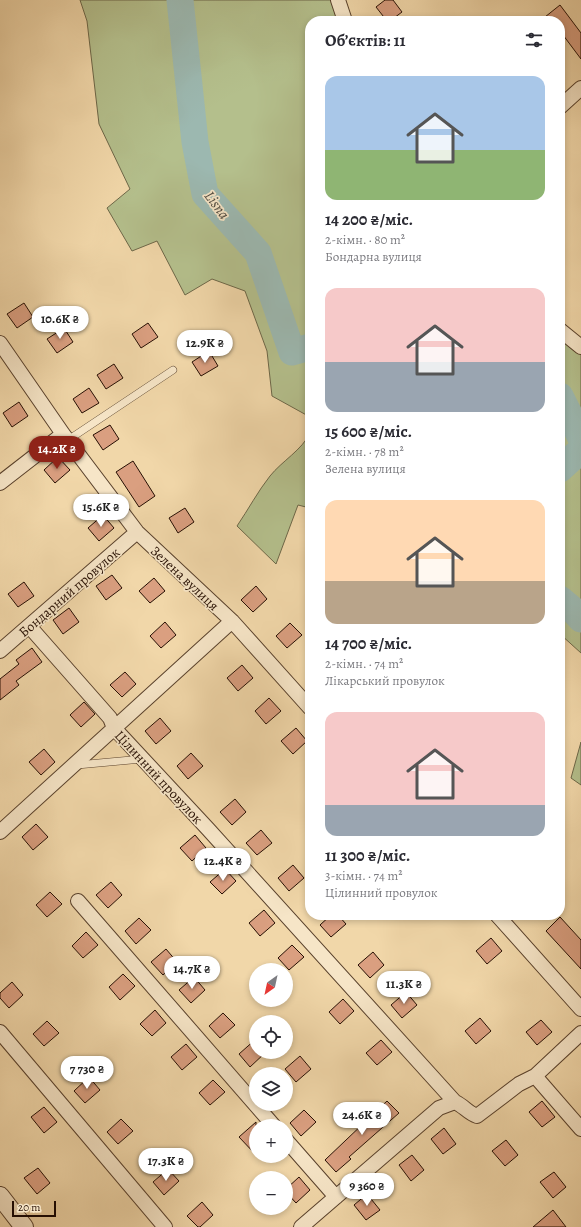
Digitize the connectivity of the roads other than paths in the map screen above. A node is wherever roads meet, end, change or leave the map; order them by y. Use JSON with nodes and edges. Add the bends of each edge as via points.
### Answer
{"nodes":[{"id":1,"x":338,"y":0,"type":"edge"},
{"id":2,"x":343,"y":16,"type":"edge"},
{"id":3,"x":581,"y":88,"type":"edge"},
{"id":4,"x":565,"y":102,"type":"edge"},
{"id":5,"x":565,"y":334,"type":"edge"},
{"id":6,"x":0,"y":343,"type":"edge"},
{"id":7,"x":581,"y":347,"type":"edge"},
{"id":8,"x":173,"y":370,"type":"dead end"},
{"id":9,"x":66,"y":437,"type":"junction"},
{"id":10,"x":0,"y":483,"type":"edge"},
{"id":11,"x":137,"y":532,"type":"junction"},
{"id":12,"x":232,"y":621,"type":"junction"},
{"id":13,"x":29,"y":626,"type":"junction"},
{"id":14,"x":0,"y":651,"type":"edge"},
{"id":15,"x":305,"y":702,"type":"edge"},
{"id":16,"x":114,"y":728,"type":"junction"},
{"id":17,"x":142,"y":760,"type":"junction"},
{"id":18,"x":73,"y":765,"type":"junction"},
{"id":19,"x":0,"y":832,"type":"edge"},
{"id":20,"x":78,"y":901,"type":"dead end"},
{"id":21,"x":501,"y":920,"type":"edge"},
{"id":22,"x":581,"y":1009,"type":"edge"},
{"id":23,"x":0,"y":1032,"type":"edge"},
{"id":24,"x":581,"y":1032,"type":"edge"},
{"id":25,"x":535,"y":1076,"type":"junction"},
{"id":26,"x":455,"y":1102,"type":"junction"},
{"id":27,"x":268,"y":1119,"type":"edge"},
{"id":28,"x":581,"y":1129,"type":"edge"},
{"id":29,"x":293,"y":1148,"type":"edge"},
{"id":30,"x":0,"y":1196,"type":"edge"},
{"id":31,"x":336,"y":1197,"type":"junction"},
{"id":32,"x":24,"y":1227,"type":"edge"},
{"id":33,"x":165,"y":1227,"type":"edge"},
{"id":34,"x":301,"y":1227,"type":"edge"}],
"edges":[{"from":1,"to":2,"type":"street"},
{"from":3,"to":4,"type":"street"},
{"from":5,"to":7,"type":"street"},
{"from":6,"to":9,"type":"street","name":"Зелена вулиця"},
{"from":8,"to":9,"type":"lane"},
{"from":9,"to":10,"type":"street"},
{"from":9,"to":11,"type":"street","name":"Зелена вулиця"},
{"from":11,"to":12,"type":"street","name":"Зелена вулиця"},
{"from":11,"to":13,"type":"street","name":"Бондарний провулок"},
{"from":12,"to":15,"type":"street","name":"Зелена вулиця"},
{"from":12,"to":16,"type":"street"},
{"from":13,"to":14,"type":"street","name":"Бондарний провулок"},
{"from":13,"to":16,"type":"street","name":"Цілинний провулок","via":[[110,718]]},
{"from":16,"to":17,"type":"street","name":"Цілинний провулок"},
{"from":16,"to":18,"type":"street"},
{"from":17,"to":18,"type":"lane"},
{"from":17,"to":26,"type":"street","name":"Цілинний провулок","via":[[213,834]]},
{"from":18,"to":19,"type":"street"},
{"from":20,"to":27,"type":"street"},
{"from":21,"to":22,"type":"street"},
{"from":23,"to":33,"type":"street"},
{"from":24,"to":25,"type":"street"},
{"from":25,"to":26,"type":"street","name":"Цілинний провулок","via":[[510,1090],[477,1116]]},
{"from":25,"to":28,"type":"street"},
{"from":26,"to":31,"type":"street","via":[[439,1108]]},
{"from":29,"to":31,"type":"street"},
{"from":30,"to":32,"type":"street"},
{"from":31,"to":34,"type":"street"}]}
